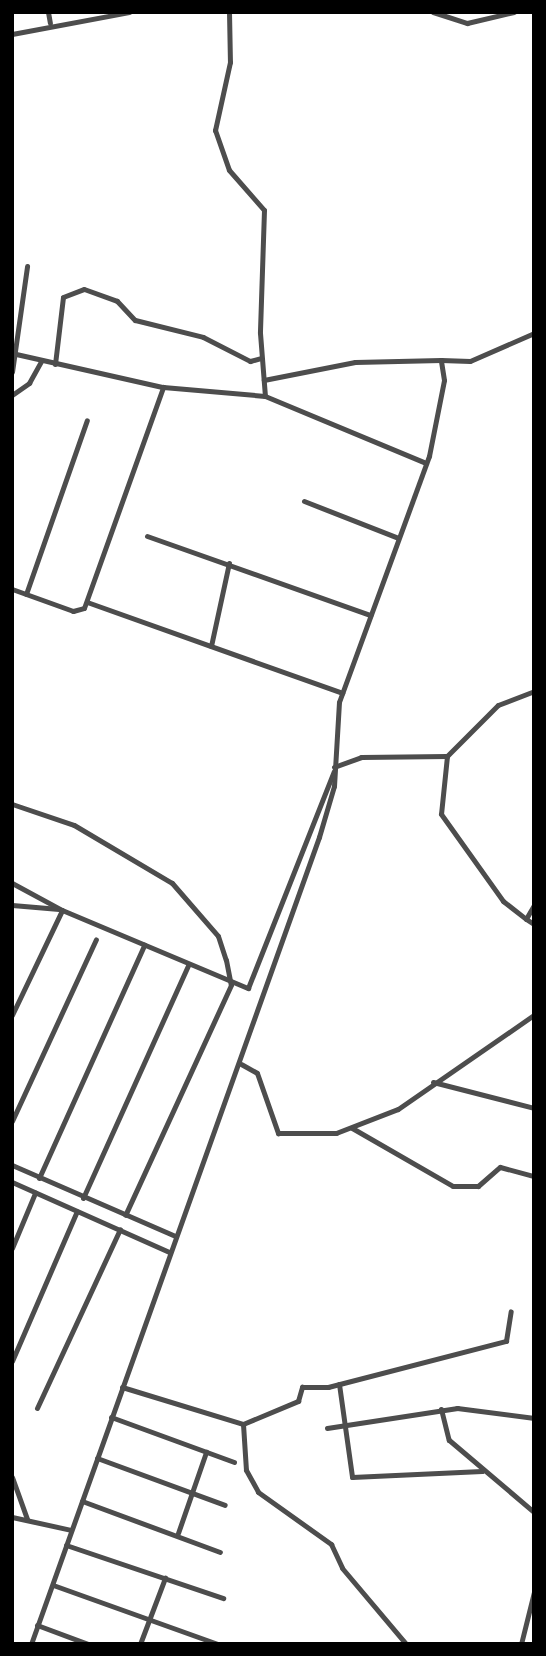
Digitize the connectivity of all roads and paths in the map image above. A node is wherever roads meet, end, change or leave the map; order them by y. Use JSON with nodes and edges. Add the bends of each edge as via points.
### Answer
{"nodes":[{"id":1,"x":48,"y":12,"type":"edge"},
{"id":2,"x":129,"y":12,"type":"edge"},
{"id":3,"x":229,"y":12,"type":"edge"},
{"id":4,"x":433,"y":12,"type":"edge"},
{"id":5,"x":514,"y":12,"type":"edge"},
{"id":6,"x":50,"y":23,"type":"junction"},
{"id":7,"x":12,"y":34,"type":"edge"},
{"id":8,"x":27,"y":266,"type":"dead end"},
{"id":9,"x":534,"y":333,"type":"edge"},
{"id":10,"x":16,"y":354,"type":"junction"},
{"id":11,"x":261,"y":358,"type":"junction"},
{"id":12,"x":441,"y":360,"type":"junction"},
{"id":13,"x":41,"y":361,"type":"junction"},
{"id":14,"x":55,"y":364,"type":"junction"},
{"id":15,"x":12,"y":372,"type":"edge"},
{"id":16,"x":264,"y":380,"type":"junction"},
{"id":17,"x":163,"y":387,"type":"junction"},
{"id":18,"x":12,"y":395,"type":"edge"},
{"id":19,"x":265,"y":396,"type":"junction"},
{"id":20,"x":86,"y":420,"type":"dead end"},
{"id":21,"x":426,"y":463,"type":"junction"},
{"id":22,"x":304,"y":501,"type":"dead end"},
{"id":23,"x":147,"y":536,"type":"dead end"},
{"id":24,"x":396,"y":537,"type":"junction"},
{"id":25,"x":229,"y":563,"type":"junction"},
{"id":26,"x":12,"y":589,"type":"edge"},
{"id":27,"x":26,"y":594,"type":"junction"},
{"id":28,"x":88,"y":602,"type":"junction"},
{"id":29,"x":370,"y":615,"type":"junction"},
{"id":30,"x":211,"y":646,"type":"junction"},
{"id":31,"x":534,"y":691,"type":"edge"},
{"id":32,"x":342,"y":693,"type":"junction"},
{"id":33,"x":447,"y":756,"type":"junction"},
{"id":34,"x":334,"y":769,"type":"junction"},
{"id":35,"x":12,"y":804,"type":"edge"},
{"id":36,"x":12,"y":883,"type":"edge"},
{"id":37,"x":12,"y":905,"type":"edge"},
{"id":38,"x":534,"y":905,"type":"edge"},
{"id":39,"x":60,"y":910,"type":"junction"},
{"id":40,"x":526,"y":919,"type":"junction"},
{"id":41,"x":534,"y":924,"type":"edge"},
{"id":42,"x":96,"y":939,"type":"dead end"},
{"id":43,"x":144,"y":945,"type":"junction"},
{"id":44,"x":188,"y":965,"type":"junction"},
{"id":45,"x":231,"y":985,"type":"junction"},
{"id":46,"x":12,"y":1014,"type":"edge"},
{"id":47,"x":534,"y":1015,"type":"edge"},
{"id":48,"x":242,"y":1064,"type":"junction"},
{"id":49,"x":433,"y":1082,"type":"junction"},
{"id":50,"x":534,"y":1108,"type":"edge"},
{"id":51,"x":12,"y":1121,"type":"edge"},
{"id":52,"x":352,"y":1128,"type":"junction"},
{"id":53,"x":12,"y":1165,"type":"edge"},
{"id":54,"x":534,"y":1176,"type":"edge"},
{"id":55,"x":39,"y":1178,"type":"junction"},
{"id":56,"x":12,"y":1182,"type":"edge"},
{"id":57,"x":35,"y":1193,"type":"junction"},
{"id":58,"x":83,"y":1198,"type":"junction"},
{"id":59,"x":78,"y":1211,"type":"junction"},
{"id":60,"x":125,"y":1215,"type":"junction"},
{"id":61,"x":120,"y":1229,"type":"junction"},
{"id":62,"x":175,"y":1236,"type":"junction"},
{"id":63,"x":12,"y":1248,"type":"edge"},
{"id":64,"x":169,"y":1252,"type":"junction"},
{"id":65,"x":511,"y":1311,"type":"dead end"},
{"id":66,"x":12,"y":1361,"type":"edge"},
{"id":67,"x":339,"y":1384,"type":"junction"},
{"id":68,"x":122,"y":1387,"type":"junction"},
{"id":69,"x":37,"y":1408,"type":"dead end"},
{"id":70,"x":441,"y":1409,"type":"junction"},
{"id":71,"x":111,"y":1417,"type":"junction"},
{"id":72,"x":534,"y":1418,"type":"edge"},
{"id":73,"x":243,"y":1424,"type":"junction"},
{"id":74,"x":343,"y":1425,"type":"junction"},
{"id":75,"x":327,"y":1428,"type":"dead end"},
{"id":76,"x":206,"y":1452,"type":"junction"},
{"id":77,"x":97,"y":1458,"type":"junction"},
{"id":78,"x":233,"y":1462,"type":"dead end"},
{"id":79,"x":482,"y":1471,"type":"junction"},
{"id":80,"x":12,"y":1477,"type":"edge"},
{"id":81,"x":192,"y":1493,"type":"junction"},
{"id":82,"x":82,"y":1501,"type":"junction"},
{"id":83,"x":225,"y":1505,"type":"dead end"},
{"id":84,"x":534,"y":1512,"type":"edge"},
{"id":85,"x":12,"y":1517,"type":"edge"},
{"id":86,"x":27,"y":1519,"type":"junction"},
{"id":87,"x":71,"y":1530,"type":"junction"},
{"id":88,"x":178,"y":1532,"type":"junction"},
{"id":89,"x":66,"y":1545,"type":"junction"},
{"id":90,"x":220,"y":1552,"type":"dead end"},
{"id":91,"x":164,"y":1578,"type":"junction"},
{"id":92,"x":52,"y":1585,"type":"junction"},
{"id":93,"x":534,"y":1592,"type":"edge"},
{"id":94,"x":223,"y":1598,"type":"dead end"},
{"id":95,"x":150,"y":1620,"type":"junction"},
{"id":96,"x":37,"y":1625,"type":"junction"},
{"id":97,"x":31,"y":1644,"type":"edge"},
{"id":98,"x":88,"y":1644,"type":"edge"},
{"id":99,"x":141,"y":1644,"type":"edge"},
{"id":100,"x":218,"y":1644,"type":"edge"},
{"id":101,"x":406,"y":1644,"type":"edge"},
{"id":102,"x":521,"y":1644,"type":"edge"}],
"edges":[{"from":1,"to":6,"type":"street"},
{"from":2,"to":6,"type":"street"},
{"from":3,"to":11,"type":"street","via":[[230,62],[215,130],[223,161],[264,211]]},
{"from":4,"to":5,"type":"street","via":[[467,23]]},
{"from":6,"to":7,"type":"street"},
{"from":8,"to":10,"type":"street"},
{"from":9,"to":12,"type":"street","via":[[470,361]]},
{"from":10,"to":13,"type":"street"},
{"from":10,"to":15,"type":"street"},
{"from":11,"to":14,"type":"street","via":[[250,361],[203,337],[135,320],[117,301],[84,289],[63,297]]},
{"from":11,"to":16,"type":"street"},
{"from":12,"to":16,"type":"street","via":[[355,362]]},
{"from":12,"to":21,"type":"street","via":[[444,386]]},
{"from":13,"to":14,"type":"street"},
{"from":13,"to":18,"type":"street","via":[[29,383]]},
{"from":14,"to":17,"type":"street"},
{"from":16,"to":19,"type":"street"},
{"from":17,"to":19,"type":"street"},
{"from":17,"to":28,"type":"street"},
{"from":19,"to":21,"type":"street"},
{"from":20,"to":27,"type":"street"},
{"from":21,"to":24,"type":"street"},
{"from":22,"to":24,"type":"street"},
{"from":23,"to":25,"type":"street"},
{"from":24,"to":29,"type":"street"},
{"from":25,"to":29,"type":"street"},
{"from":25,"to":30,"type":"street"},
{"from":26,"to":27,"type":"street"},
{"from":27,"to":28,"type":"street","via":[[74,611]]},
{"from":28,"to":30,"type":"street"},
{"from":29,"to":32,"type":"street"},
{"from":30,"to":32,"type":"street"},
{"from":31,"to":33,"type":"street","via":[[498,705]]},
{"from":32,"to":34,"type":"street"},
{"from":33,"to":34,"type":"street","via":[[361,757]]},
{"from":33,"to":40,"type":"street","via":[[440,814],[503,901]]},
{"from":34,"to":45,"type":"street","via":[[252,985]]},
{"from":34,"to":48,"type":"street","via":[[332,797]]},
{"from":35,"to":45,"type":"street","via":[[74,825],[172,883],[218,936]]},
{"from":36,"to":39,"type":"street"},
{"from":37,"to":39,"type":"street"},
{"from":38,"to":40,"type":"street"},
{"from":39,"to":43,"type":"street"},
{"from":39,"to":46,"type":"street"},
{"from":40,"to":41,"type":"street"},
{"from":42,"to":51,"type":"street"},
{"from":43,"to":44,"type":"street"},
{"from":43,"to":55,"type":"street"},
{"from":44,"to":45,"type":"street"},
{"from":44,"to":58,"type":"street"},
{"from":45,"to":60,"type":"street"},
{"from":47,"to":49,"type":"street"},
{"from":48,"to":52,"type":"street","via":[[257,1073],[278,1133],[317,1135]]},
{"from":48,"to":62,"type":"street"},
{"from":49,"to":50,"type":"street"},
{"from":49,"to":52,"type":"street","via":[[398,1109]]},
{"from":52,"to":54,"type":"street","via":[[453,1186],[478,1186],[500,1167]]},
{"from":53,"to":55,"type":"street"},
{"from":55,"to":58,"type":"street"},
{"from":56,"to":57,"type":"street"},
{"from":57,"to":59,"type":"street"},
{"from":57,"to":63,"type":"street"},
{"from":58,"to":60,"type":"street"},
{"from":59,"to":61,"type":"street"},
{"from":59,"to":66,"type":"street"},
{"from":60,"to":62,"type":"street"},
{"from":61,"to":64,"type":"street"},
{"from":61,"to":69,"type":"street"},
{"from":62,"to":64,"type":"street"},
{"from":64,"to":68,"type":"street"},
{"from":65,"to":67,"type":"street","via":[[506,1341]]},
{"from":67,"to":73,"type":"street","via":[[302,1387],[298,1401]]},
{"from":67,"to":74,"type":"street"},
{"from":68,"to":71,"type":"street"},
{"from":68,"to":73,"type":"street"},
{"from":70,"to":72,"type":"street"},
{"from":70,"to":74,"type":"street"},
{"from":70,"to":79,"type":"street","via":[[448,1439]]},
{"from":71,"to":76,"type":"street"},
{"from":71,"to":77,"type":"street"},
{"from":73,"to":101,"type":"street","via":[[246,1470],[258,1492],[331,1544],[342,1568]]},
{"from":74,"to":75,"type":"street"},
{"from":74,"to":79,"type":"street","via":[[352,1477]]},
{"from":76,"to":78,"type":"street"},
{"from":76,"to":81,"type":"street"},
{"from":77,"to":81,"type":"street"},
{"from":77,"to":82,"type":"street"},
{"from":79,"to":84,"type":"street"},
{"from":80,"to":86,"type":"street"},
{"from":81,"to":83,"type":"street"},
{"from":81,"to":88,"type":"street"},
{"from":82,"to":87,"type":"street"},
{"from":82,"to":88,"type":"street"},
{"from":85,"to":86,"type":"street"},
{"from":86,"to":87,"type":"street"},
{"from":87,"to":89,"type":"street"},
{"from":88,"to":90,"type":"street"},
{"from":89,"to":91,"type":"street"},
{"from":89,"to":92,"type":"street"},
{"from":91,"to":94,"type":"street"},
{"from":91,"to":95,"type":"street"},
{"from":92,"to":95,"type":"street"},
{"from":92,"to":96,"type":"street"},
{"from":93,"to":102,"type":"street"},
{"from":95,"to":99,"type":"street"},
{"from":95,"to":100,"type":"street"},
{"from":96,"to":97,"type":"street"},
{"from":96,"to":98,"type":"street"}]}
